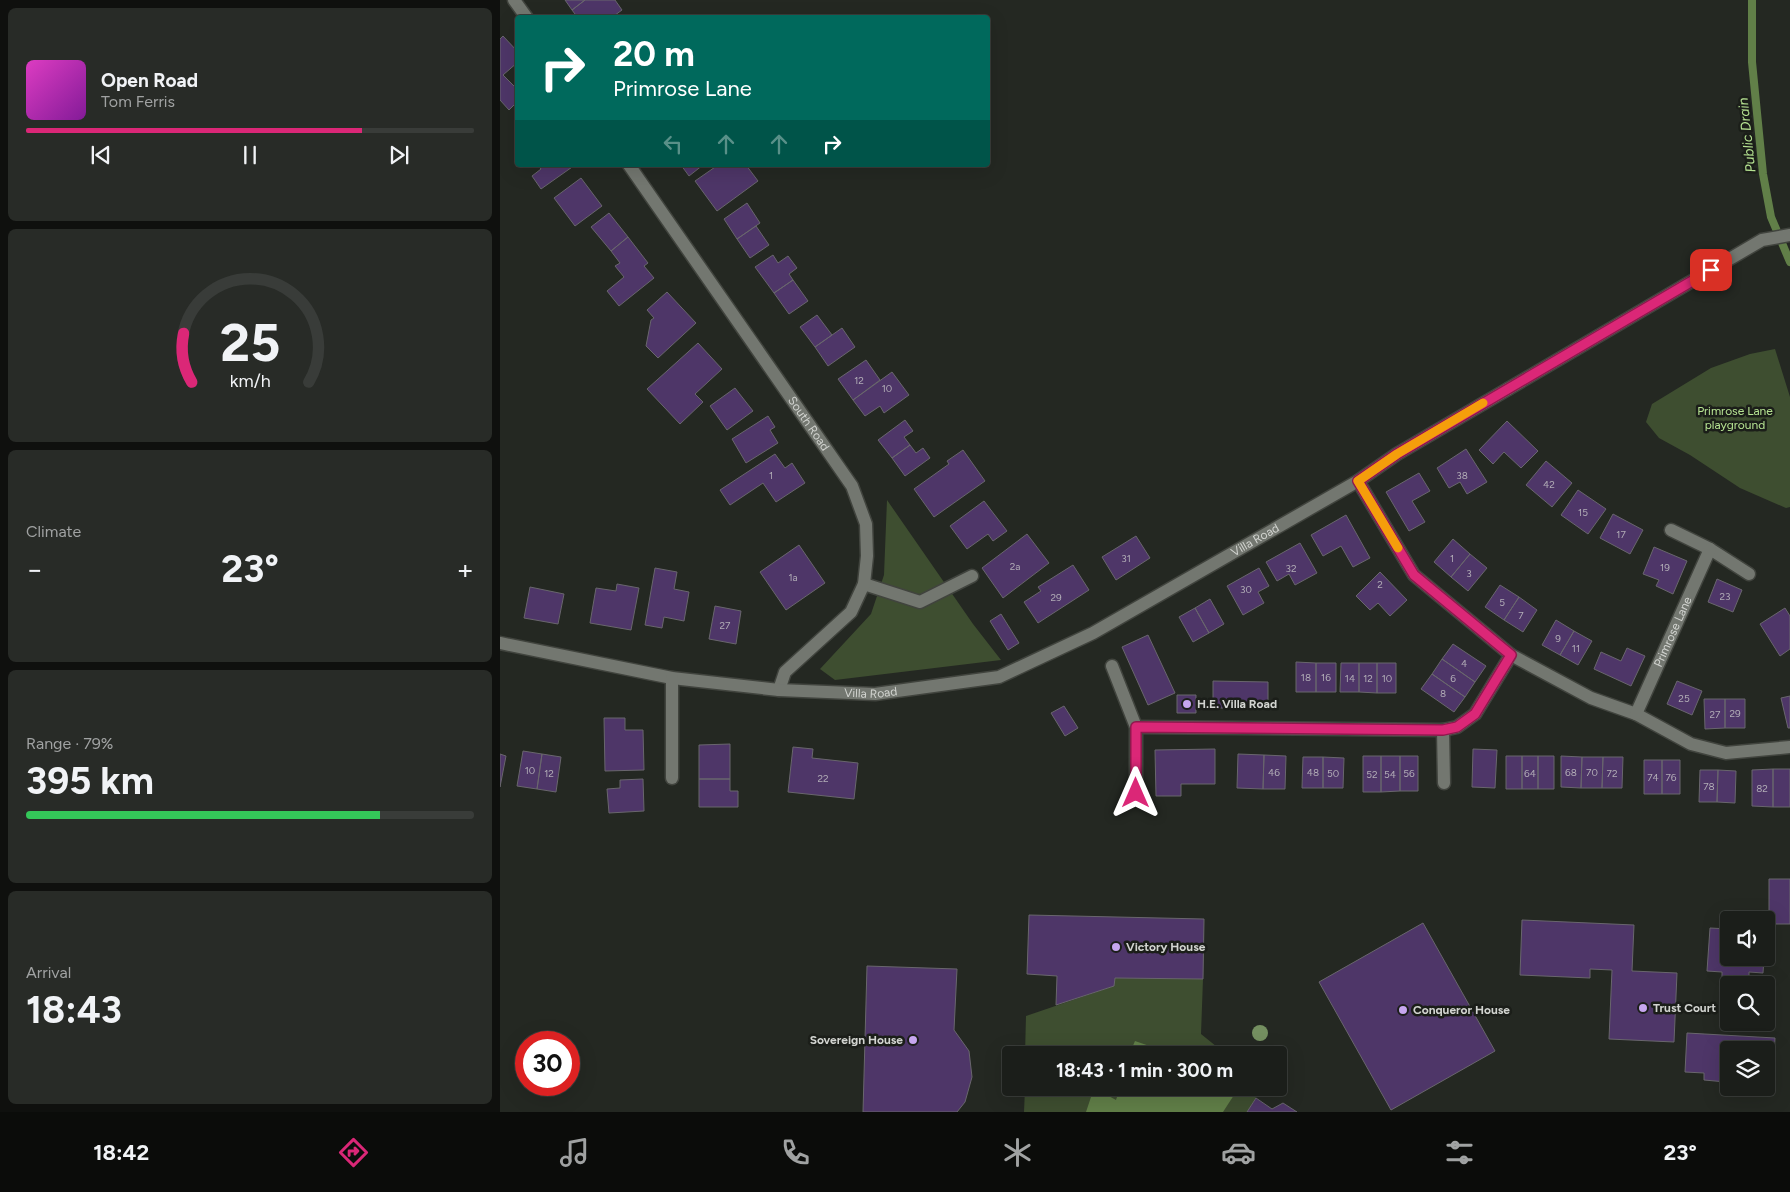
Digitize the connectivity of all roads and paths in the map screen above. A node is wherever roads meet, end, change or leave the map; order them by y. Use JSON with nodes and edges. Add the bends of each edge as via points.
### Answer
{"nodes":[{"id":1,"x":514,"y":0,"type":"edge"},
{"id":2,"x":524,"y":15,"type":"edge"},
{"id":3,"x":630,"y":167,"type":"edge"},
{"id":4,"x":1790,"y":235,"type":"edge"},
{"id":5,"x":1358,"y":481,"type":"junction"},
{"id":6,"x":1671,"y":530,"type":"dead end"},
{"id":7,"x":1710,"y":549,"type":"junction"},
{"id":8,"x":1749,"y":574,"type":"dead end"},
{"id":9,"x":972,"y":576,"type":"dead end"},
{"id":10,"x":864,"y":584,"type":"junction"},
{"id":11,"x":500,"y":643,"type":"edge"},
{"id":12,"x":1511,"y":655,"type":"junction"},
{"id":13,"x":1112,"y":666,"type":"dead end"},
{"id":14,"x":672,"y":678,"type":"junction"},
{"id":15,"x":779,"y":690,"type":"junction"},
{"id":16,"x":1636,"y":714,"type":"junction"},
{"id":17,"x":1136,"y":727,"type":"junction"},
{"id":18,"x":1443,"y":730,"type":"junction"},
{"id":19,"x":1790,"y":747,"type":"edge"},
{"id":20,"x":672,"y":778,"type":"dead end"},
{"id":21,"x":1444,"y":783,"type":"dead end"},
{"id":22,"x":1136,"y":793,"type":"dead end"}],
"edges":[{"from":1,"to":2,"type":"street"},
{"from":3,"to":10,"type":"street","name":"South Road","via":[[852,486],[866,524]]},
{"from":4,"to":5,"type":"street","name":"Villa Road","via":[[1762,240],[1397,454]]},
{"from":5,"to":12,"type":"street","via":[[1414,575]]},
{"from":5,"to":15,"type":"street","name":"Villa Road","via":[[1093,633],[999,677],[874,694]]},
{"from":6,"to":7,"type":"street"},
{"from":7,"to":8,"type":"street"},
{"from":7,"to":16,"type":"street","name":"Primrose Lane"},
{"from":9,"to":10,"type":"street","via":[[920,602]]},
{"from":10,"to":15,"type":"street","name":"South Road","via":[[851,612],[785,672]]},
{"from":11,"to":14,"type":"street","name":"Villa Road"},
{"from":12,"to":16,"type":"street","via":[[1591,698]]},
{"from":12,"to":18,"type":"street","via":[[1475,714],[1457,727]]},
{"from":13,"to":17,"type":"street"},
{"from":14,"to":15,"type":"street","name":"Villa Road"},
{"from":14,"to":20,"type":"street"},
{"from":16,"to":19,"type":"street","via":[[1691,744],[1726,753]]},
{"from":17,"to":18,"type":"street"},
{"from":17,"to":22,"type":"street"},
{"from":18,"to":21,"type":"street"}]}
